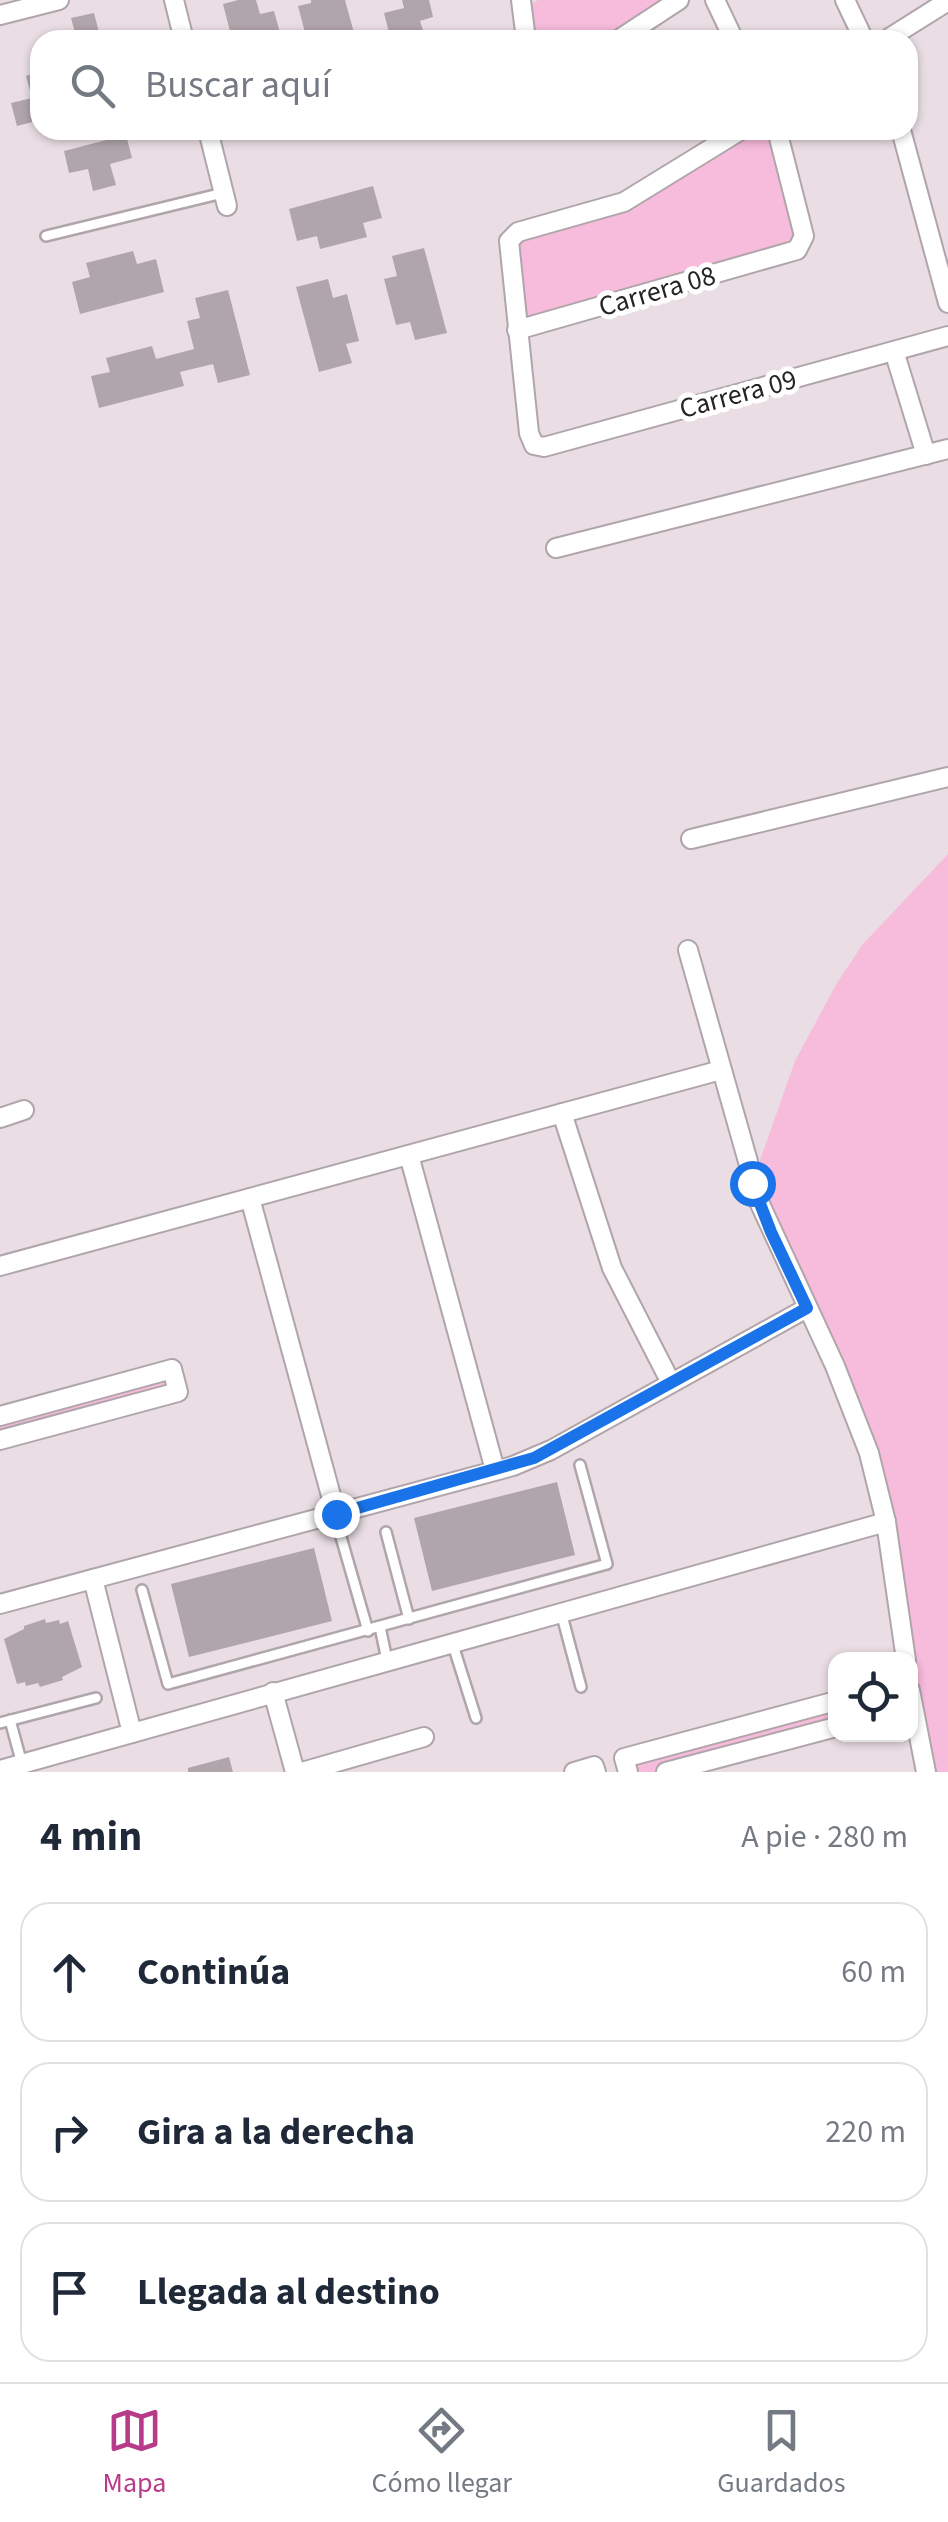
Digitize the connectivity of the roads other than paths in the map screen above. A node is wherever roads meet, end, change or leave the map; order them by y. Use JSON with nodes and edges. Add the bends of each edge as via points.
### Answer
{"nodes":[{"id":1,"x":59,"y":0,"type":"edge"},
{"id":2,"x":174,"y":0,"type":"edge"},
{"id":3,"x":678,"y":0,"type":"edge"},
{"id":4,"x":714,"y":0,"type":"edge"},
{"id":5,"x":845,"y":0,"type":"edge"},
{"id":6,"x":948,"y":1,"type":"edge"},
{"id":7,"x":527,"y":3,"type":"edge"},
{"id":8,"x":0,"y":15,"type":"edge"},
{"id":9,"x":182,"y":30,"type":"edge"},
{"id":10,"x":526,"y":30,"type":"edge"},
{"id":11,"x":633,"y":30,"type":"edge"},
{"id":12,"x":729,"y":30,"type":"edge"},
{"id":13,"x":859,"y":30,"type":"edge"},
{"id":14,"x":902,"y":30,"type":"edge"},
{"id":15,"x":210,"y":140,"type":"edge"},
{"id":16,"x":725,"y":140,"type":"edge"},
{"id":17,"x":780,"y":140,"type":"edge"},
{"id":18,"x":904,"y":140,"type":"edge"},
{"id":19,"x":225,"y":199,"type":"joint"},
{"id":20,"x":46,"y":236,"type":"dead end"},
{"id":21,"x":948,"y":303,"type":"edge"},
{"id":22,"x":517,"y":330,"type":"junction"},
{"id":23,"x":948,"y":336,"type":"edge"},
{"id":24,"x":894,"y":351,"type":"junction"},
{"id":25,"x":948,"y":450,"type":"edge"},
{"id":26,"x":926,"y":455,"type":"junction"},
{"id":27,"x":556,"y":548,"type":"dead end"},
{"id":28,"x":948,"y":778,"type":"edge"},
{"id":29,"x":692,"y":839,"type":"dead end"},
{"id":30,"x":688,"y":950,"type":"dead end"},
{"id":31,"x":721,"y":1070,"type":"junction"},
{"id":32,"x":24,"y":1110,"type":"dead end"},
{"id":33,"x":562,"y":1113,"type":"junction"},
{"id":34,"x":0,"y":1118,"type":"edge"},
{"id":35,"x":408,"y":1155,"type":"junction"},
{"id":36,"x":250,"y":1198,"type":"junction"},
{"id":37,"x":0,"y":1266,"type":"edge"},
{"id":38,"x":807,"y":1308,"type":"junction"},
{"id":39,"x":670,"y":1384,"type":"junction"},
{"id":40,"x":0,"y":1416,"type":"edge"},
{"id":41,"x":0,"y":1440,"type":"edge"},
{"id":42,"x":580,"y":1465,"type":"dead end"},
{"id":43,"x":495,"y":1470,"type":"junction"},
{"id":44,"x":336,"y":1514,"type":"junction"},
{"id":45,"x":886,"y":1522,"type":"junction"},
{"id":46,"x":386,"y":1532,"type":"dead end"},
{"id":47,"x":341,"y":1537,"type":"dead end"},
{"id":48,"x":93,"y":1579,"type":"junction"},
{"id":49,"x":142,"y":1590,"type":"dead end"},
{"id":50,"x":0,"y":1604,"type":"edge"},
{"id":51,"x":560,"y":1612,"type":"junction"},
{"id":52,"x":409,"y":1619,"type":"junction"},
{"id":53,"x":380,"y":1627,"type":"junction"},
{"id":54,"x":368,"y":1630,"type":"junction"},
{"id":55,"x":452,"y":1642,"type":"junction"},
{"id":56,"x":905,"y":1652,"type":"edge"},
{"id":57,"x":387,"y":1660,"type":"junction"},
{"id":58,"x":581,"y":1687,"type":"dead end"},
{"id":59,"x":273,"y":1692,"type":"junction"},
{"id":60,"x":96,"y":1698,"type":"dead end"},
{"id":61,"x":828,"y":1703,"type":"edge"},
{"id":62,"x":476,"y":1718,"type":"dead end"},
{"id":63,"x":5,"y":1721,"type":"edge"},
{"id":64,"x":828,"y":1729,"type":"edge"},
{"id":65,"x":132,"y":1733,"type":"junction"},
{"id":66,"x":918,"y":1734,"type":"edge"},
{"id":67,"x":424,"y":1737,"type":"dead end"},
{"id":68,"x":22,"y":1764,"type":"junction"},
{"id":69,"x":0,"y":1770,"type":"edge"},
{"id":70,"x":298,"y":1772,"type":"edge"},
{"id":71,"x":574,"y":1772,"type":"edge"},
{"id":72,"x":596,"y":1772,"type":"edge"},
{"id":73,"x":628,"y":1772,"type":"edge"},
{"id":74,"x":666,"y":1772,"type":"edge"},
{"id":75,"x":926,"y":1772,"type":"edge"}],
"edges":[{"from":1,"to":8,"type":"street"},
{"from":2,"to":9,"type":"street"},
{"from":3,"to":11,"type":"street"},
{"from":4,"to":12,"type":"street"},
{"from":5,"to":13,"type":"street"},
{"from":6,"to":14,"type":"street"},
{"from":7,"to":10,"type":"street"},
{"from":15,"to":19,"type":"street"},
{"from":16,"to":22,"type":"street","via":[[624,202],[518,232],[508,247]]},
{"from":17,"to":22,"type":"street","name":"Carrera 08","via":[[804,236],[797,250]]},
{"from":18,"to":21,"type":"street"},
{"from":19,"to":20,"type":"lane"},
{"from":22,"to":24,"type":"street","name":"Carrera 09","via":[[531,440],[544,448]]},
{"from":23,"to":24,"type":"street","name":"Carrera 09"},
{"from":24,"to":26,"type":"street"},
{"from":25,"to":26,"type":"street"},
{"from":26,"to":27,"type":"street"},
{"from":28,"to":29,"type":"street"},
{"from":30,"to":31,"type":"street"},
{"from":31,"to":33,"type":"street"},
{"from":31,"to":38,"type":"street","via":[[760,1204]]},
{"from":32,"to":34,"type":"street"},
{"from":33,"to":35,"type":"street"},
{"from":33,"to":39,"type":"street","via":[[612,1268]]},
{"from":35,"to":36,"type":"street"},
{"from":35,"to":43,"type":"street"},
{"from":36,"to":37,"type":"street"},
{"from":36,"to":44,"type":"street"},
{"from":38,"to":39,"type":"street"},
{"from":38,"to":45,"type":"street","via":[[859,1424]]},
{"from":39,"to":43,"type":"street","via":[[551,1450]]},
{"from":40,"to":41,"type":"street","via":[[172,1369],[178,1392]]},
{"from":42,"to":52,"type":"lane","via":[[607,1564]]},
{"from":43,"to":44,"type":"street"},
{"from":44,"to":48,"type":"street"},
{"from":45,"to":51,"type":"street"},
{"from":45,"to":56,"type":"street"},
{"from":46,"to":52,"type":"lane"},
{"from":47,"to":54,"type":"lane"},
{"from":48,"to":50,"type":"street"},
{"from":48,"to":65,"type":"street"},
{"from":49,"to":54,"type":"lane","via":[[168,1684]]},
{"from":51,"to":55,"type":"street"},
{"from":51,"to":58,"type":"lane"},
{"from":52,"to":53,"type":"lane"},
{"from":53,"to":54,"type":"lane"},
{"from":53,"to":57,"type":"lane"},
{"from":55,"to":57,"type":"street"},
{"from":55,"to":62,"type":"lane"},
{"from":57,"to":59,"type":"street"},
{"from":59,"to":65,"type":"street"},
{"from":59,"to":70,"type":"street"},
{"from":60,"to":63,"type":"lane"},
{"from":61,"to":73,"type":"street","via":[[624,1758]]},
{"from":63,"to":68,"type":"lane"},
{"from":64,"to":74,"type":"street"},
{"from":65,"to":68,"type":"street"},
{"from":66,"to":75,"type":"street"},
{"from":67,"to":70,"type":"street"},
{"from":68,"to":69,"type":"street"},
{"from":71,"to":72,"type":"street","via":[[594,1766]]}]}
